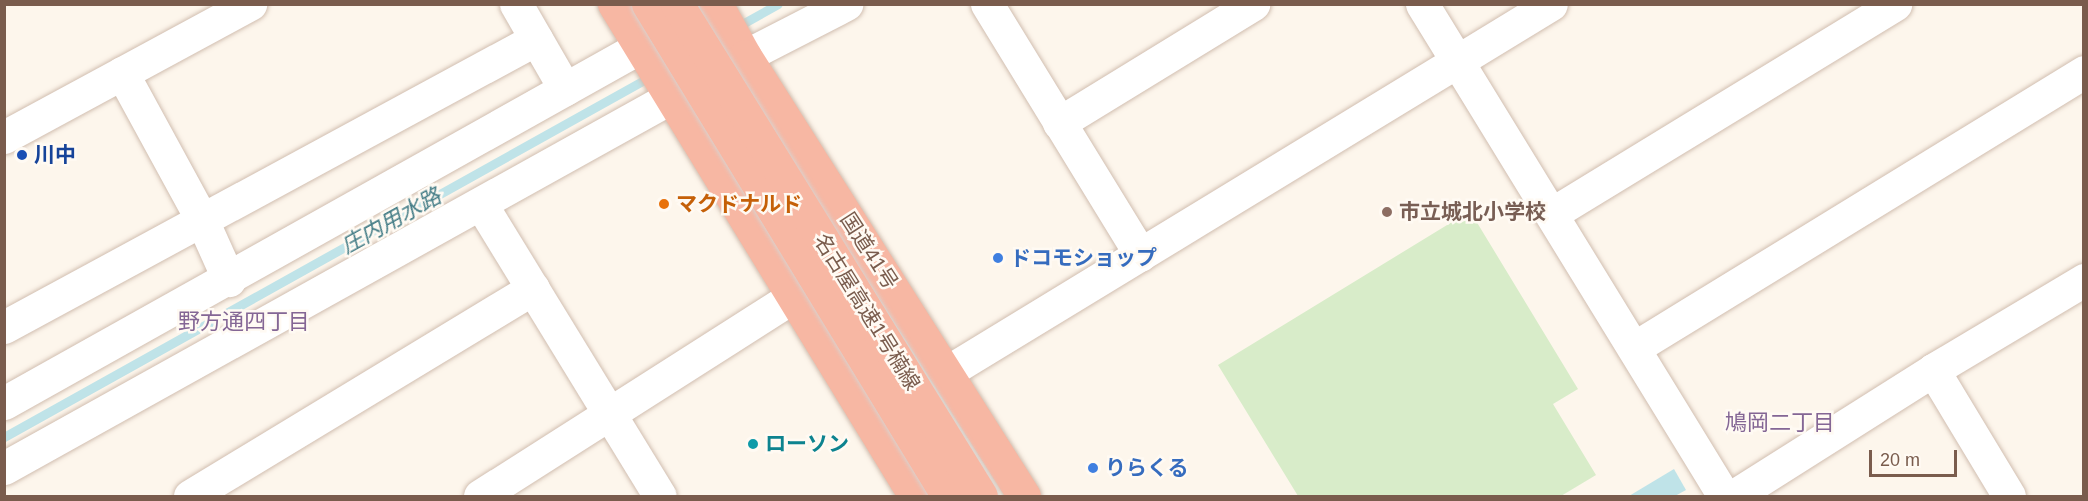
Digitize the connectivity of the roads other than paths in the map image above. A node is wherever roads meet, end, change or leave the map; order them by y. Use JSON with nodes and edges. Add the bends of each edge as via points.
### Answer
{"nodes":[{"id":1,"x":250,"y":4,"type":"edge"},
{"id":2,"x":516,"y":4,"type":"edge"},
{"id":3,"x":614,"y":4,"type":"edge"},
{"id":4,"x":648,"y":4,"type":"edge"},
{"id":5,"x":677,"y":4,"type":"edge"},
{"id":6,"x":715,"y":4,"type":"edge"},
{"id":7,"x":846,"y":4,"type":"edge"},
{"id":8,"x":987,"y":4,"type":"edge"},
{"id":9,"x":1253,"y":4,"type":"edge"},
{"id":10,"x":1422,"y":4,"type":"edge"},
{"id":11,"x":1551,"y":4,"type":"edge"},
{"id":12,"x":1895,"y":4,"type":"edge"},
{"id":13,"x":536,"y":39,"type":"junction"},
{"id":14,"x":640,"y":47,"type":"junction"},
{"id":15,"x":745,"y":56,"type":"junction"},
{"id":16,"x":1456,"y":61,"type":"junction"},
{"id":17,"x":2084,"y":72,"type":"edge"},
{"id":18,"x":122,"y":73,"type":"junction"},
{"id":19,"x":565,"y":89,"type":"junction"},
{"id":20,"x":672,"y":99,"type":"junction"},
{"id":21,"x":1059,"y":123,"type":"junction"},
{"id":22,"x":4,"y":137,"type":"edge"},
{"id":23,"x":482,"y":206,"type":"junction"},
{"id":24,"x":1554,"y":213,"type":"junction"},
{"id":25,"x":202,"y":220,"type":"junction"},
{"id":26,"x":1141,"y":255,"type":"junction"},
{"id":27,"x":229,"y":280,"type":"junction"},
{"id":28,"x":2084,"y":280,"type":"edge"},
{"id":29,"x":533,"y":288,"type":"junction"},
{"id":30,"x":794,"y":296,"type":"junction"},
{"id":31,"x":4,"y":327,"type":"edge"},
{"id":32,"x":1634,"y":348,"type":"junction"},
{"id":33,"x":1933,"y":370,"type":"junction"},
{"id":34,"x":947,"y":372,"type":"junction"},
{"id":35,"x":4,"y":403,"type":"edge"},
{"id":36,"x":611,"y":416,"type":"junction"},
{"id":37,"x":4,"y":468,"type":"edge"},
{"id":38,"x":190,"y":496,"type":"edge"},
{"id":39,"x":480,"y":496,"type":"edge"},
{"id":40,"x":660,"y":496,"type":"edge"},
{"id":41,"x":915,"y":496,"type":"edge"},
{"id":42,"x":948,"y":496,"type":"edge"},
{"id":43,"x":981,"y":496,"type":"edge"},
{"id":44,"x":1024,"y":496,"type":"edge"},
{"id":45,"x":1724,"y":496,"type":"edge"},
{"id":46,"x":1734,"y":496,"type":"edge"},
{"id":47,"x":2010,"y":496,"type":"edge"}],
"edges":[{"from":1,"to":18,"type":"street"},
{"from":2,"to":13,"type":"street"},
{"from":3,"to":14,"type":"highway"},
{"from":4,"to":42,"type":"highway","name":"名古屋高速1号楠線","bridge":true},
{"from":5,"to":43,"type":"highway","name":"名古屋高速1号楠線","bridge":true},
{"from":6,"to":14,"type":"street"},
{"from":6,"to":15,"type":"highway","name":"国道41号"},
{"from":7,"to":15,"type":"street"},
{"from":8,"to":21,"type":"street"},
{"from":9,"to":21,"type":"street"},
{"from":10,"to":16,"type":"street"},
{"from":11,"to":16,"type":"street"},
{"from":12,"to":24,"type":"street"},
{"from":13,"to":19,"type":"street"},
{"from":13,"to":25,"type":"street"},
{"from":14,"to":19,"type":"street"},
{"from":14,"to":20,"type":"highway"},
{"from":15,"to":20,"type":"street"},
{"from":15,"to":34,"type":"highway","name":"国道41号"},
{"from":16,"to":24,"type":"street"},
{"from":16,"to":26,"type":"street"},
{"from":17,"to":32,"type":"street"},
{"from":18,"to":22,"type":"street"},
{"from":18,"to":25,"type":"street"},
{"from":19,"to":27,"type":"street"},
{"from":20,"to":23,"type":"street"},
{"from":20,"to":30,"type":"highway"},
{"from":21,"to":26,"type":"street"},
{"from":23,"to":29,"type":"street"},
{"from":23,"to":37,"type":"street"},
{"from":24,"to":32,"type":"street"},
{"from":25,"to":27,"type":"street"},
{"from":25,"to":31,"type":"street"},
{"from":26,"to":34,"type":"street"},
{"from":27,"to":35,"type":"street"},
{"from":28,"to":33,"type":"street"},
{"from":29,"to":36,"type":"street"},
{"from":29,"to":38,"type":"street"},
{"from":30,"to":36,"type":"street"},
{"from":30,"to":41,"type":"highway"},
{"from":32,"to":45,"type":"street"},
{"from":33,"to":46,"type":"street"},
{"from":33,"to":47,"type":"street"},
{"from":34,"to":44,"type":"highway","name":"国道41号"},
{"from":36,"to":39,"type":"street"},
{"from":36,"to":40,"type":"street"}]}
